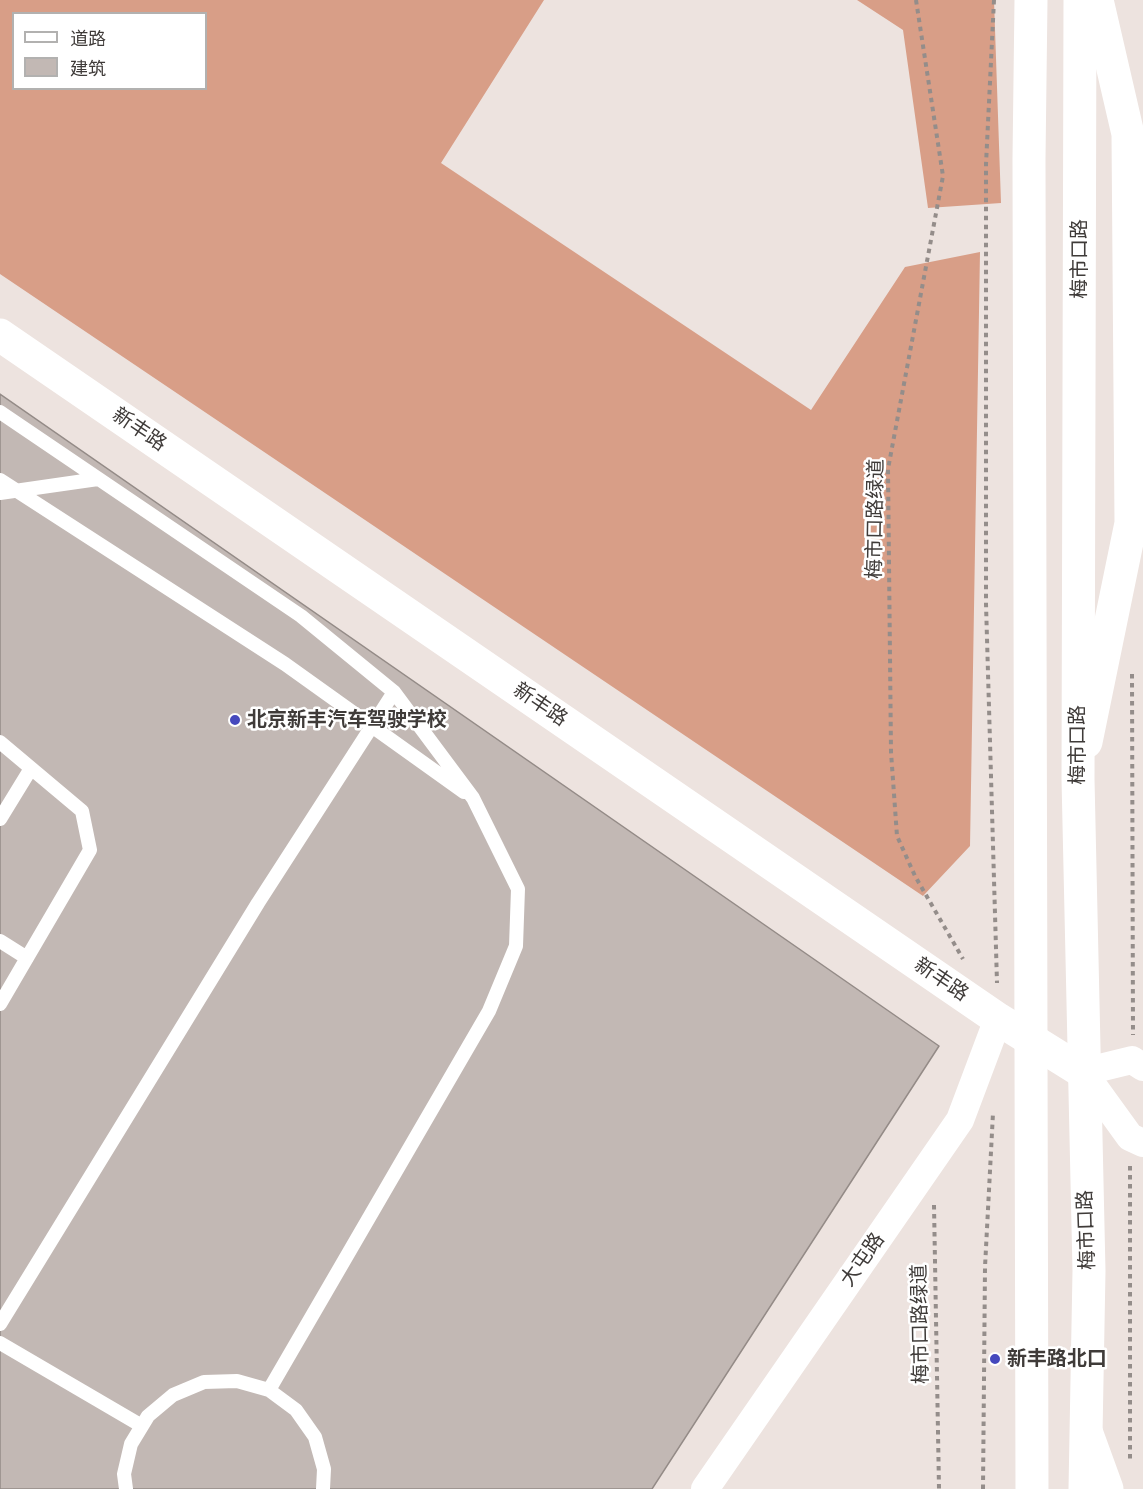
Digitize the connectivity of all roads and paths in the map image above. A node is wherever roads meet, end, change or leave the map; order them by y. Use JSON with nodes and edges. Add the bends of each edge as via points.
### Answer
{"nodes":[{"id":1,"x":916,"y":0,"type":"edge"},
{"id":2,"x":994,"y":0,"type":"edge"},
{"id":3,"x":1032,"y":0,"type":"edge"},
{"id":4,"x":1080,"y":0,"type":"edge"},
{"id":5,"x":1098,"y":0,"type":"edge"},
{"id":6,"x":0,"y":335,"type":"edge"},
{"id":7,"x":0,"y":412,"type":"edge"},
{"id":8,"x":98,"y":478,"type":"junction"},
{"id":9,"x":0,"y":480,"type":"edge"},
{"id":10,"x":15,"y":490,"type":"junction"},
{"id":11,"x":0,"y":493,"type":"edge"},
{"id":12,"x":1132,"y":665,"type":"dead end"},
{"id":13,"x":394,"y":692,"type":"junction"},
{"id":14,"x":372,"y":727,"type":"junction"},
{"id":15,"x":0,"y":742,"type":"edge"},
{"id":16,"x":30,"y":770,"type":"junction"},
{"id":17,"x":1078,"y":779,"type":"junction"},
{"id":18,"x":473,"y":798,"type":"junction"},
{"id":19,"x":0,"y":819,"type":"edge"},
{"id":20,"x":0,"y":941,"type":"edge"},
{"id":21,"x":27,"y":958,"type":"junction"},
{"id":22,"x":968,"y":968,"type":"dead end"},
{"id":23,"x":0,"y":1004,"type":"edge"},
{"id":24,"x":998,"y":1019,"type":"junction"},
{"id":25,"x":1032,"y":1041,"type":"junction"},
{"id":26,"x":1137,"y":1064,"type":"edge"},
{"id":27,"x":1083,"y":1072,"type":"junction"},
{"id":28,"x":994,"y":1102,"type":"dead end"},
{"id":29,"x":1136,"y":1140,"type":"edge"},
{"id":30,"x":933,"y":1158,"type":"junction"},
{"id":31,"x":0,"y":1324,"type":"edge"},
{"id":32,"x":0,"y":1343,"type":"edge"},
{"id":33,"x":269,"y":1390,"type":"junction"},
{"id":34,"x":142,"y":1426,"type":"junction"},
{"id":35,"x":1086,"y":1432,"type":"junction"},
{"id":36,"x":1130,"y":1466,"type":"dead end"},
{"id":37,"x":126,"y":1489,"type":"edge"},
{"id":38,"x":323,"y":1489,"type":"edge"},
{"id":39,"x":705,"y":1489,"type":"edge"},
{"id":40,"x":939,"y":1489,"type":"edge"},
{"id":41,"x":983,"y":1489,"type":"edge"},
{"id":42,"x":1032,"y":1489,"type":"edge"},
{"id":43,"x":1085,"y":1489,"type":"edge"},
{"id":44,"x":1107,"y":1489,"type":"edge"}],
"edges":[{"from":1,"to":22,"type":"path","name":"梅市口路绿道","via":[[943,176],[888,469],[891,752],[897,836],[915,876]]},
{"from":2,"to":24,"type":"path","via":[[986,164],[986,604]]},
{"from":3,"to":25,"type":"main road"},
{"from":4,"to":17,"type":"main road","name":"梅市口路"},
{"from":5,"to":17,"type":"main road","via":[[1128,134],[1131,523]]},
{"from":6,"to":24,"type":"main road","name":"新丰路"},
{"from":7,"to":8,"type":"lane"},
{"from":8,"to":10,"type":"lane"},
{"from":8,"to":13,"type":"lane","via":[[301,616]]},
{"from":9,"to":10,"type":"lane"},
{"from":10,"to":11,"type":"lane"},
{"from":10,"to":14,"type":"lane","via":[[285,664]]},
{"from":12,"to":26,"type":"path"},
{"from":13,"to":14,"type":"lane"},
{"from":13,"to":18,"type":"lane"},
{"from":14,"to":18,"type":"lane"},
{"from":14,"to":31,"type":"lane","via":[[258,903]]},
{"from":15,"to":16,"type":"lane"},
{"from":16,"to":19,"type":"lane"},
{"from":16,"to":21,"type":"lane","via":[[82,811],[90,850]]},
{"from":17,"to":27,"type":"main road","name":"梅市口路"},
{"from":18,"to":33,"type":"lane","via":[[518,889],[516,946],[489,1011]]},
{"from":20,"to":21,"type":"lane"},
{"from":21,"to":23,"type":"lane"},
{"from":24,"to":25,"type":"main road","name":"新丰路"},
{"from":24,"to":30,"type":"street","name":"大屯路","via":[[960,1119]]},
{"from":25,"to":27,"type":"main road","name":"新丰路"},
{"from":25,"to":42,"type":"main road"},
{"from":26,"to":27,"type":"street"},
{"from":27,"to":29,"type":"street"},
{"from":27,"to":35,"type":"main road","name":"梅市口路","via":[[1089,1271]]},
{"from":28,"to":41,"type":"path","via":[[985,1267]]},
{"from":29,"to":36,"type":"path"},
{"from":30,"to":39,"type":"street","name":"大屯路"},
{"from":30,"to":40,"type":"path","name":"梅市口路绿道"},
{"from":32,"to":34,"type":"lane"},
{"from":33,"to":34,"type":"lane","via":[[237,1381],[204,1382],[173,1395]]},
{"from":33,"to":38,"type":"lane","via":[[296,1410],[315,1437],[324,1468]]},
{"from":34,"to":37,"type":"lane","via":[[131,1444],[124,1474]]},
{"from":35,"to":43,"type":"main road","name":"梅市口路"},
{"from":35,"to":44,"type":"main road"}]}
